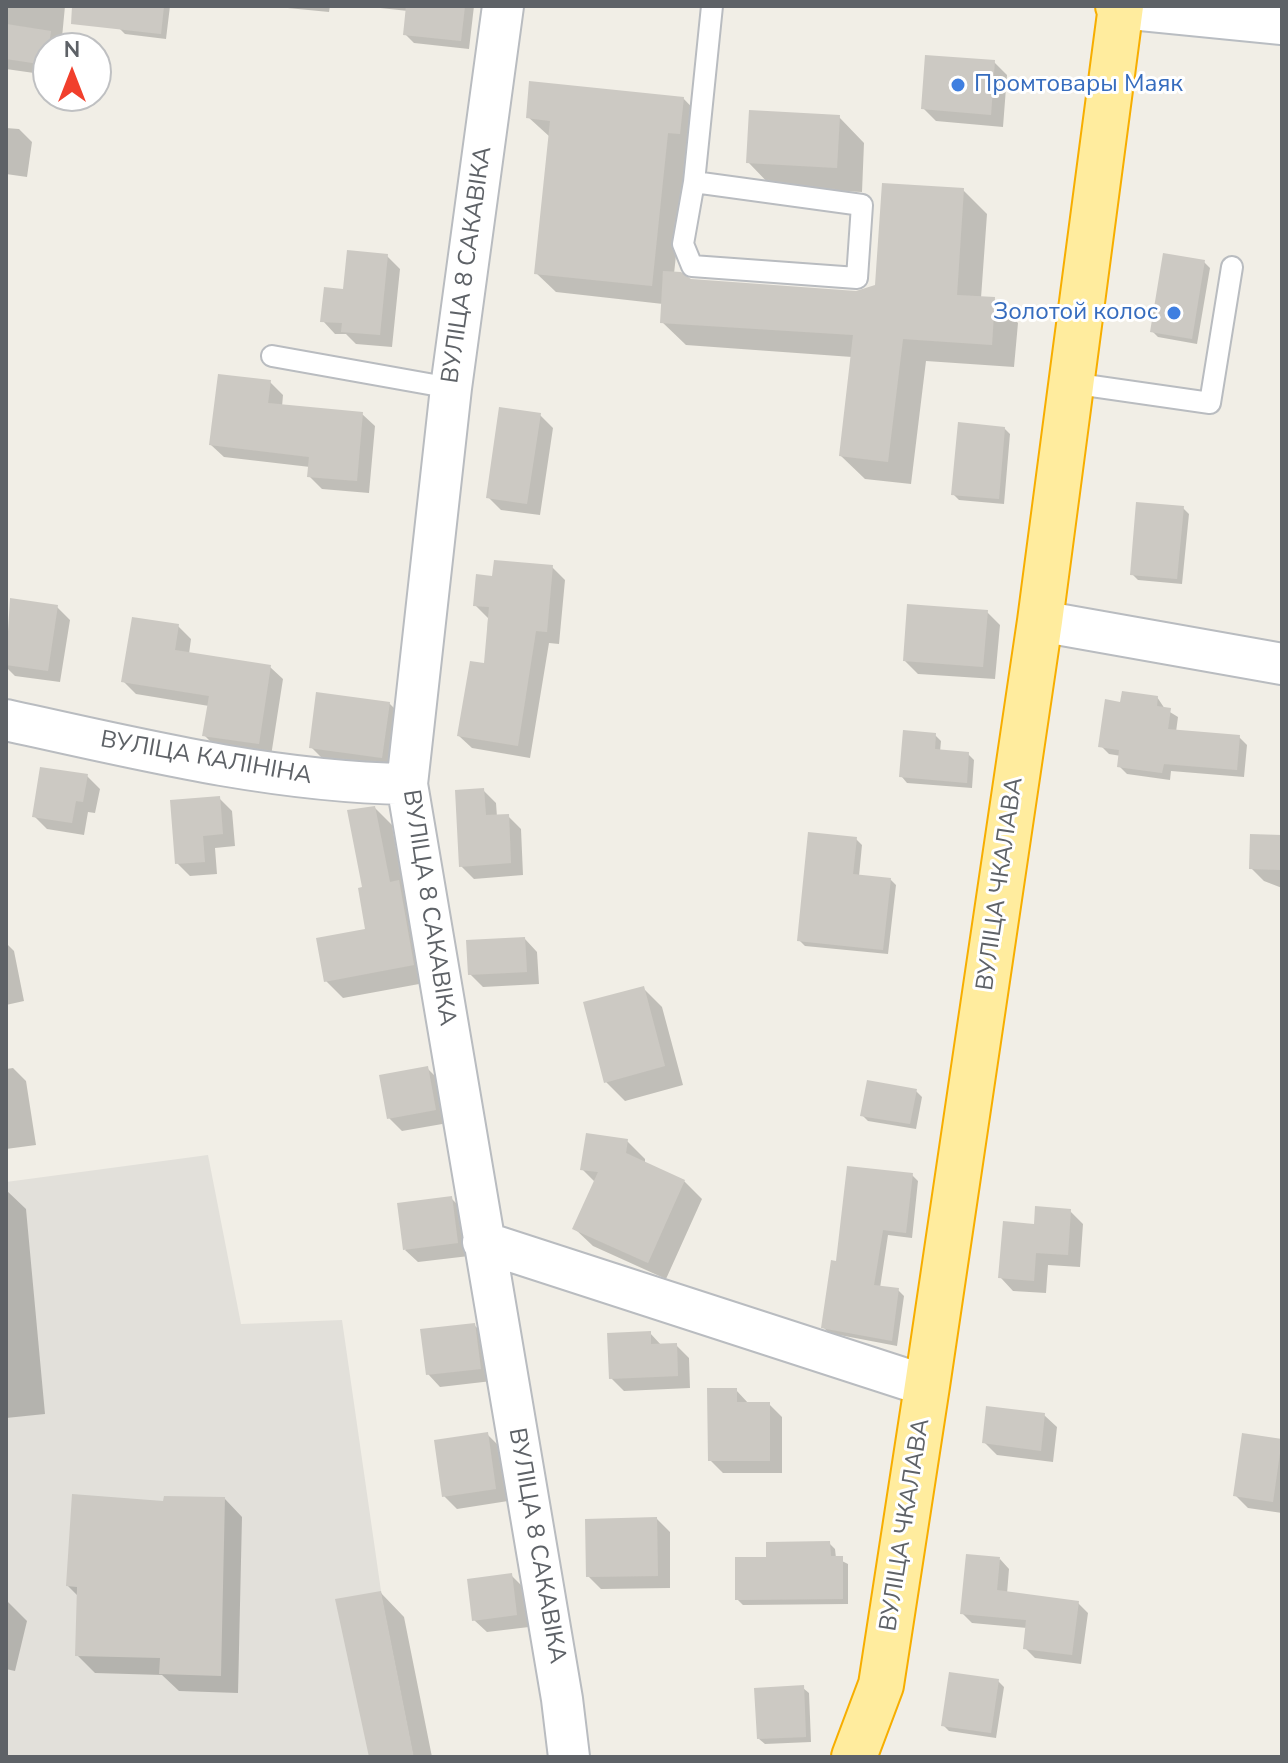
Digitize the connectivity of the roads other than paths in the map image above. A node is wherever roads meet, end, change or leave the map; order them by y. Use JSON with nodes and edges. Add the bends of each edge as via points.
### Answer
{"nodes":[{"id":1,"x":503,"y":6,"type":"edge"},
{"id":2,"x":712,"y":6,"type":"edge"},
{"id":3,"x":1120,"y":6,"type":"edge"},
{"id":4,"x":1282,"y":22,"type":"edge"},
{"id":5,"x":694,"y":182,"type":"junction"},
{"id":6,"x":1232,"y":267,"type":"dead end"},
{"id":7,"x":272,"y":356,"type":"dead end"},
{"id":8,"x":1071,"y":383,"type":"junction"},
{"id":9,"x":451,"y":388,"type":"junction"},
{"id":10,"x":1040,"y":621,"type":"junction"},
{"id":11,"x":1282,"y":664,"type":"edge"},
{"id":12,"x":6,"y":720,"type":"edge"},
{"id":13,"x":407,"y":784,"type":"junction"},
{"id":14,"x":483,"y":1242,"type":"junction"},
{"id":15,"x":927,"y":1386,"type":"junction"},
{"id":16,"x":569,"y":1757,"type":"edge"},
{"id":17,"x":854,"y":1757,"type":"edge"}],
"edges":[{"from":1,"to":9,"type":"street","name":"ВУЛІЦА 8 САКАВІКА"},
{"from":2,"to":5,"type":"lane"},
{"from":3,"to":4,"type":"main road"},
{"from":3,"to":8,"type":"highway","name":"ВУЛІЦА ЧКАЛАВА"},
{"from":5,"to":5,"type":"lane","via":[[683,244],[692,266],[857,278],[862,205]]},
{"from":6,"to":8,"type":"lane","via":[[1210,403]]},
{"from":7,"to":9,"type":"lane"},
{"from":8,"to":10,"type":"highway","name":"ВУЛІЦА ЧКАЛАВА"},
{"from":9,"to":13,"type":"street","name":"ВУЛІЦА 8 САКАВІКА"},
{"from":10,"to":11,"type":"street"},
{"from":10,"to":15,"type":"highway","name":"ВУЛІЦА ЧКАЛАВА"},
{"from":12,"to":13,"type":"street","name":"ВУЛІЦА КАЛІНІНА","via":[[341,783]]},
{"from":13,"to":14,"type":"street","name":"ВУЛІЦА 8 САКАВІКА"},
{"from":14,"to":15,"type":"street"},
{"from":14,"to":16,"type":"street","name":"ВУЛІЦА 8 САКАВІКА"},
{"from":15,"to":17,"type":"highway","name":"ВУЛІЦА ЧКАЛАВА","via":[[881,1685]]}]}
